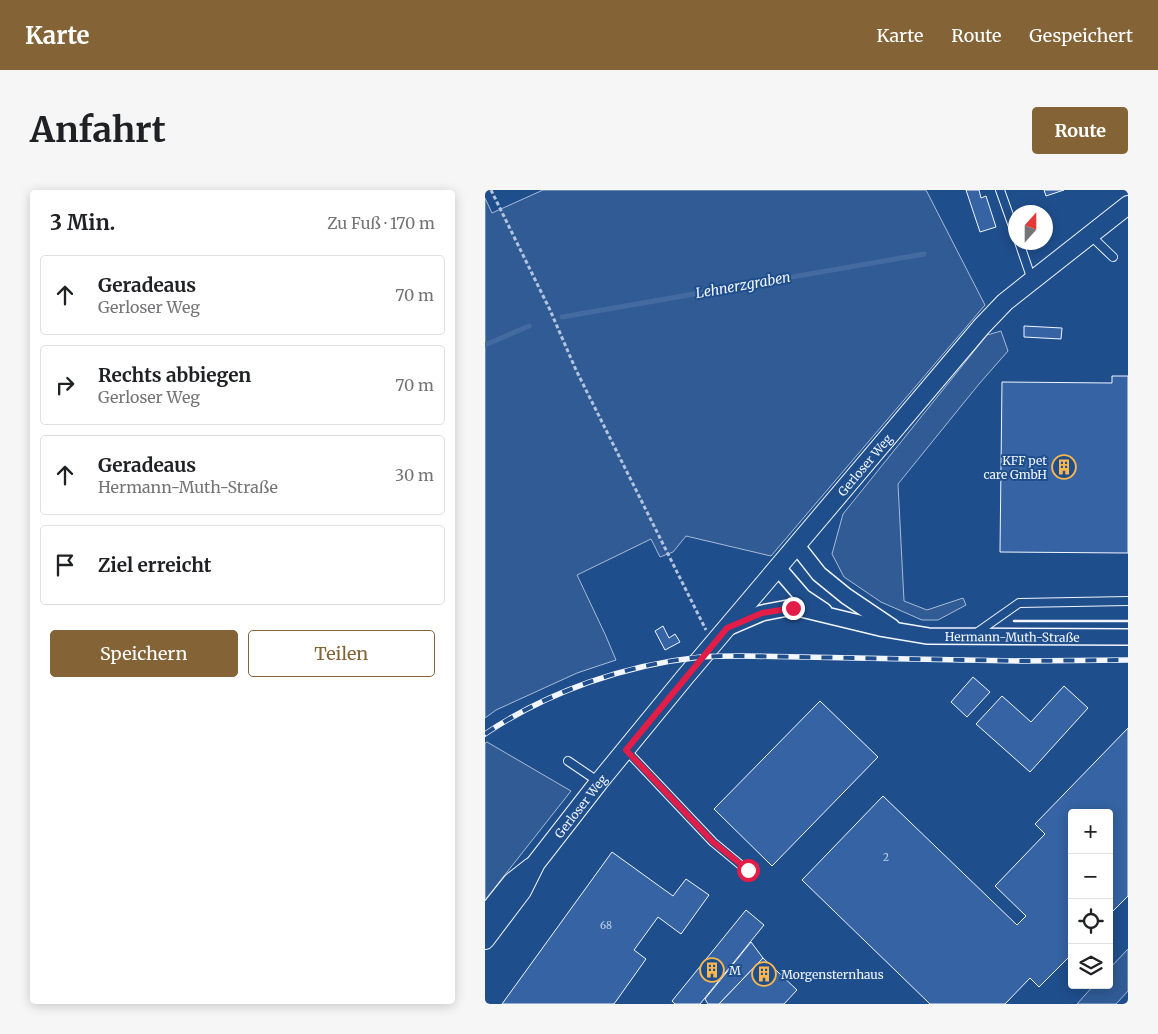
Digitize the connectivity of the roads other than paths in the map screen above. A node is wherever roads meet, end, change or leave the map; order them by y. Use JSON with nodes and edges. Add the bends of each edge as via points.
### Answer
{"nodes":[{"id":1,"x":1000,"y":190,"type":"edge"},
{"id":2,"x":1128,"y":205,"type":"edge"},
{"id":3,"x":1008,"y":212,"type":"edge"},
{"id":4,"x":1090,"y":235,"type":"junction"},
{"id":5,"x":1022,"y":250,"type":"edge"},
{"id":6,"x":1113,"y":257,"type":"dead end"},
{"id":7,"x":1032,"y":280,"type":"junction"},
{"id":8,"x":797,"y":546,"type":"junction"},
{"id":9,"x":778,"y":568,"type":"junction"},
{"id":10,"x":1128,"y":600,"type":"edge"},
{"id":11,"x":831,"y":616,"type":"junction"},
{"id":12,"x":727,"y":628,"type":"junction"},
{"id":13,"x":897,"y":630,"type":"junction"},
{"id":14,"x":972,"y":637,"type":"junction"},
{"id":15,"x":1128,"y":637,"type":"edge"},
{"id":16,"x":626,"y":750,"type":"junction"},
{"id":17,"x":568,"y":761,"type":"dead end"},
{"id":18,"x":599,"y":782,"type":"junction"},
{"id":19,"x":536,"y":863,"type":"junction"},
{"id":20,"x":748,"y":870,"type":"dead end"},
{"id":21,"x":485,"y":916,"type":"edge"},
{"id":22,"x":485,"y":940,"type":"edge"}],
"edges":[{"from":1,"to":3,"type":"lane"},
{"from":2,"to":4,"type":"street","name":"Gerloser Weg"},
{"from":4,"to":6,"type":"lane"},
{"from":4,"to":7,"type":"street","name":"Gerloser Weg"},
{"from":5,"to":7,"type":"lane"},
{"from":7,"to":8,"type":"street","name":"Gerloser Weg","via":[[982,326]]},
{"from":8,"to":9,"type":"street","name":"Gerloser Weg"},
{"from":8,"to":13,"type":"street","name":"Hermann-Muth-Straße","via":[[819,574]]},
{"from":9,"to":11,"type":"street","name":"Hermann-Muth-Straße","via":[[803,597]]},
{"from":9,"to":12,"type":"street","name":"Gerloser Weg"},
{"from":10,"to":14,"type":"lane","via":[[1019,603]]},
{"from":11,"to":12,"type":"street","name":"Hermann-Muth-Straße","via":[[793,608],[762,613]]},
{"from":11,"to":13,"type":"street","name":"Hermann-Muth-Straße"},
{"from":12,"to":16,"type":"street","name":"Gerloser Weg"},
{"from":13,"to":14,"type":"street","name":"Hermann-Muth-Straße","via":[[928,636]]},
{"from":14,"to":15,"type":"street","name":"Hermann-Muth-Straße"},
{"from":16,"to":18,"type":"street","name":"Gerloser Weg"},
{"from":16,"to":20,"type":"lane","via":[[713,842]]},
{"from":17,"to":18,"type":"lane"},
{"from":18,"to":19,"type":"street","name":"Gerloser Weg"},
{"from":19,"to":21,"type":"street","name":"Gerloser Weg","via":[[512,882]]},
{"from":19,"to":22,"type":"street","name":"Gerloser Weg","via":[[522,890]]}]}
